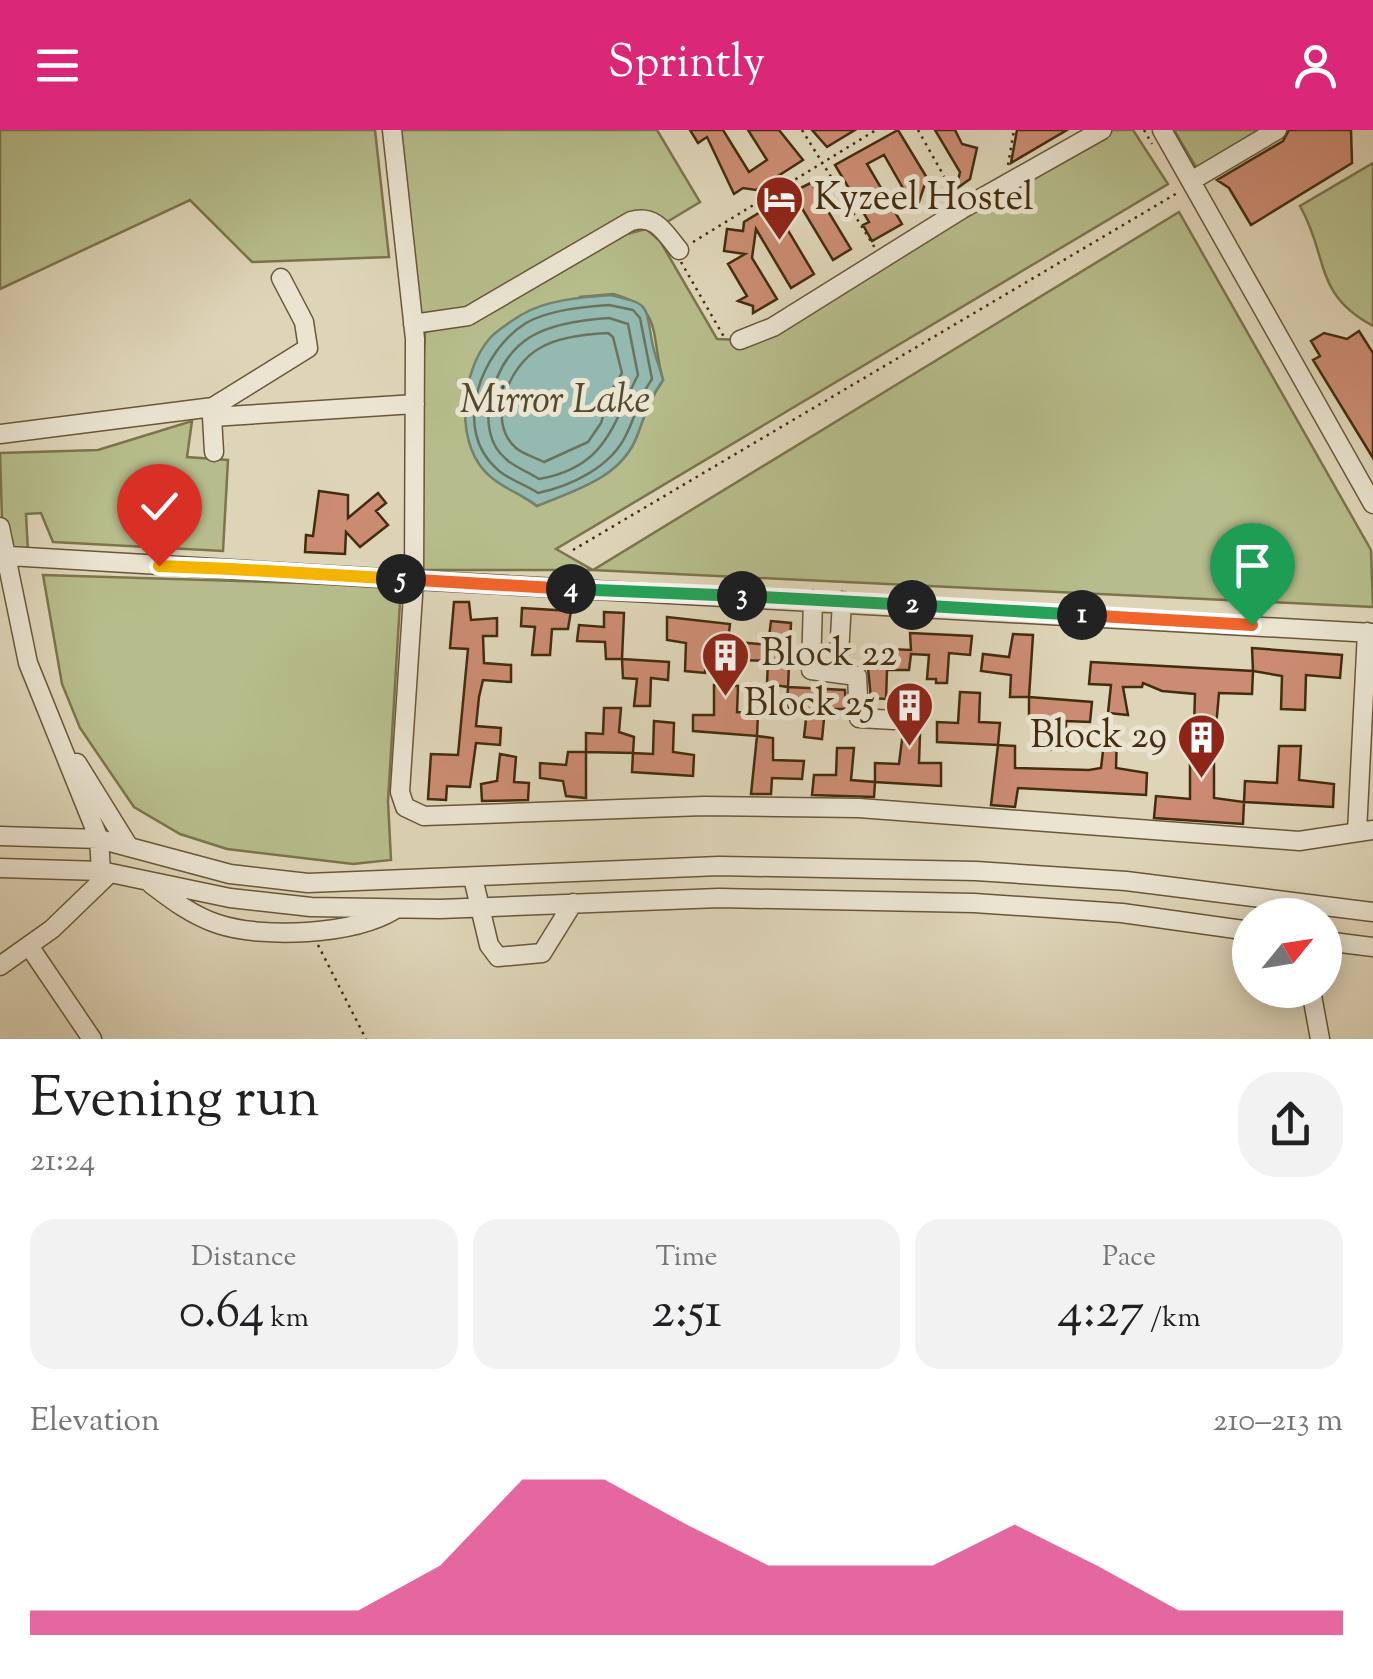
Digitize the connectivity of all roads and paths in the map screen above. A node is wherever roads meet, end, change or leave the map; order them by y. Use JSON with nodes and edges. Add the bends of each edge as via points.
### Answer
{"nodes":[{"id":1,"x":392,"y":130,"type":"edge"},
{"id":2,"x":802,"y":130,"type":"edge"},
{"id":3,"x":876,"y":130,"type":"edge"},
{"id":4,"x":918,"y":130,"type":"edge"},
{"id":5,"x":1014,"y":130,"type":"edge"},
{"id":6,"x":1102,"y":130,"type":"edge"},
{"id":7,"x":1162,"y":130,"type":"edge"},
{"id":8,"x":1277,"y":130,"type":"edge"},
{"id":9,"x":822,"y":164,"type":"junction"},
{"id":10,"x":1185,"y":186,"type":"junction"},
{"id":11,"x":1004,"y":187,"type":"junction"},
{"id":12,"x":962,"y":209,"type":"junction"},
{"id":13,"x":679,"y":250,"type":"junction"},
{"id":14,"x":882,"y":260,"type":"junction"},
{"id":15,"x":281,"y":278,"type":"dead end"},
{"id":16,"x":413,"y":324,"type":"junction"},
{"id":17,"x":740,"y":340,"type":"joint"},
{"id":18,"x":416,"y":404,"type":"junction"},
{"id":19,"x":0,"y":434,"type":"edge"},
{"id":20,"x":214,"y":452,"type":"dead end"},
{"id":21,"x":1373,"y":504,"type":"edge"},
{"id":22,"x":0,"y":527,"type":"edge"},
{"id":23,"x":573,"y":550,"type":"dead end"},
{"id":24,"x":9,"y":556,"type":"junction"},
{"id":25,"x":414,"y":580,"type":"junction"},
{"id":26,"x":813,"y":600,"type":"junction"},
{"id":27,"x":842,"y":601,"type":"junction"},
{"id":28,"x":1370,"y":632,"type":"edge"},
{"id":29,"x":838,"y":673,"type":"junction"},
{"id":30,"x":894,"y":720,"type":"dead end"},
{"id":31,"x":62,"y":748,"type":"junction"},
{"id":32,"x":1365,"y":831,"type":"edge"},
{"id":33,"x":0,"y":836,"type":"edge"},
{"id":34,"x":99,"y":839,"type":"junction"},
{"id":35,"x":129,"y":847,"type":"junction"},
{"id":36,"x":0,"y":868,"type":"edge"},
{"id":37,"x":105,"y":872,"type":"junction"},
{"id":38,"x":473,"y":878,"type":"junction"},
{"id":39,"x":147,"y":881,"type":"junction"},
{"id":40,"x":573,"y":903,"type":"junction"},
{"id":41,"x":478,"y":906,"type":"junction"},
{"id":42,"x":396,"y":909,"type":"junction"},
{"id":43,"x":1373,"y":912,"type":"edge"},
{"id":44,"x":1232,"y":928,"type":"edge"},
{"id":45,"x":310,"y":930,"type":"junction"},
{"id":46,"x":1342,"y":943,"type":"edge"},
{"id":47,"x":29,"y":946,"type":"junction"},
{"id":48,"x":1373,"y":947,"type":"edge"},
{"id":49,"x":0,"y":966,"type":"edge"},
{"id":50,"x":1314,"y":1008,"type":"edge"},
{"id":51,"x":92,"y":1039,"type":"edge"},
{"id":52,"x":366,"y":1039,"type":"edge"},
{"id":53,"x":1320,"y":1039,"type":"edge"}],
"edges":[{"from":1,"to":16,"type":"street"},
{"from":2,"to":9,"type":"path"},
{"from":3,"to":9,"type":"path"},
{"from":4,"to":12,"type":"path"},
{"from":5,"to":11,"type":"path"},
{"from":6,"to":11,"type":"street"},
{"from":7,"to":10,"type":"street"},
{"from":8,"to":10,"type":"street"},
{"from":9,"to":13,"type":"path"},
{"from":9,"to":14,"type":"path"},
{"from":10,"to":21,"type":"street"},
{"from":10,"to":23,"type":"path"},
{"from":11,"to":12,"type":"street"},
{"from":12,"to":14,"type":"street"},
{"from":13,"to":16,"type":"street","via":[[657,222],[632,221],[468,316]]},
{"from":13,"to":17,"type":"path","via":[[709,316],[724,338]]},
{"from":14,"to":17,"type":"street"},
{"from":15,"to":19,"type":"street","via":[[304,322],[308,348],[214,407]]},
{"from":16,"to":18,"type":"street"},
{"from":18,"to":20,"type":"street","via":[[212,417]]},
{"from":18,"to":25,"type":"street"},
{"from":22,"to":24,"type":"street"},
{"from":24,"to":25,"type":"street"},
{"from":24,"to":31,"type":"street","via":[[28,663]]},
{"from":25,"to":26,"type":"street"},
{"from":25,"to":32,"type":"street","via":[[400,792],[414,814],[859,808],[1300,842]]},
{"from":26,"to":27,"type":"street"},
{"from":26,"to":29,"type":"street","via":[[811,670]]},
{"from":27,"to":28,"type":"street"},
{"from":27,"to":29,"type":"street"},
{"from":28,"to":32,"type":"street"},
{"from":29,"to":30,"type":"street","via":[[857,676],[859,718]]},
{"from":31,"to":34,"type":"street"},
{"from":31,"to":35,"type":"street"},
{"from":33,"to":34,"type":"street"},
{"from":34,"to":35,"type":"street"},
{"from":34,"to":37,"type":"street"},
{"from":35,"to":38,"type":"street","via":[[267,880]]},
{"from":36,"to":37,"type":"street"},
{"from":37,"to":39,"type":"street"},
{"from":37,"to":47,"type":"street","via":[[94,893]]},
{"from":38,"to":41,"type":"street"},
{"from":38,"to":43,"type":"street","via":[[718,866],[976,871],[1126,881]]},
{"from":39,"to":42,"type":"street","via":[[270,904]]},
{"from":39,"to":45,"type":"street","via":[[216,924]]},
{"from":40,"to":41,"type":"street"},
{"from":40,"to":41,"type":"street","via":[[536,956],[494,954]]},
{"from":40,"to":44,"type":"street","via":[[974,903]]},
{"from":41,"to":42,"type":"street"},
{"from":42,"to":45,"type":"street","via":[[356,926]]},
{"from":45,"to":52,"type":"path"},
{"from":46,"to":48,"type":"street"},
{"from":47,"to":49,"type":"street"},
{"from":47,"to":51,"type":"street"},
{"from":50,"to":53,"type":"street"}]}
